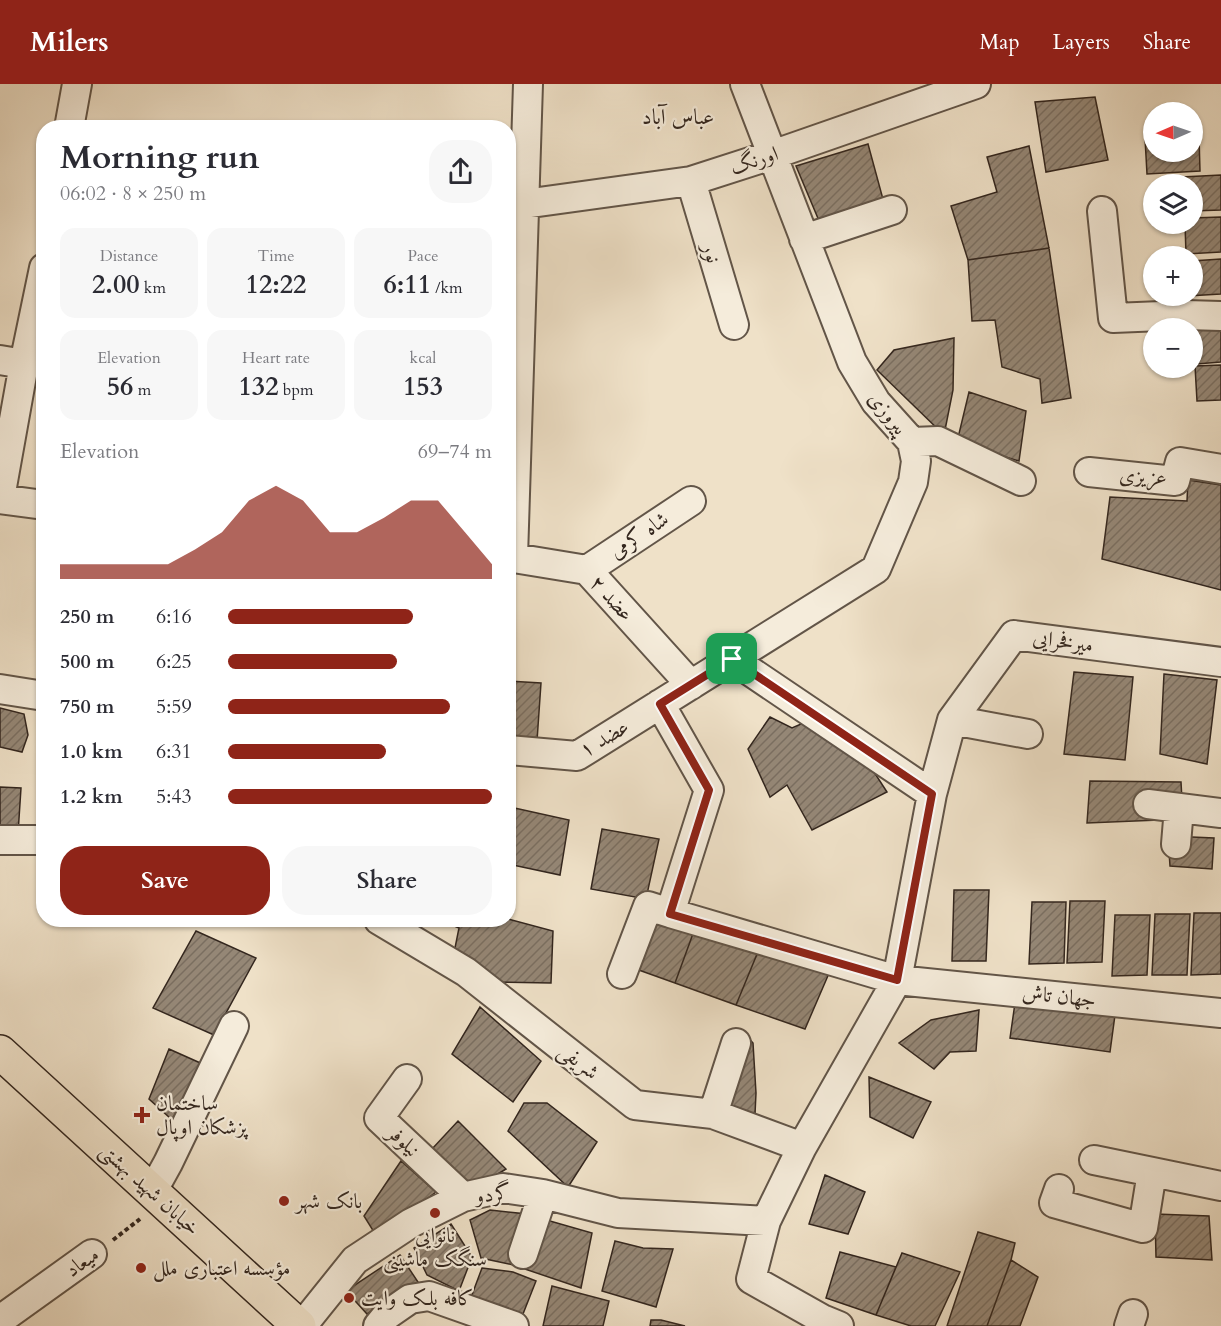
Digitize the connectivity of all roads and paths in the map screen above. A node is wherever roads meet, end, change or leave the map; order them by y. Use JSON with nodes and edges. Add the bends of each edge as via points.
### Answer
{"nodes":[{"id":1,"x":77,"y":84,"type":"edge"},
{"id":2,"x":528,"y":84,"type":"edge"},
{"id":3,"x":745,"y":84,"type":"edge"},
{"id":4,"x":976,"y":84,"type":"edge"},
{"id":5,"x":70,"y":120,"type":"edge"},
{"id":6,"x":772,"y":155,"type":"junction"},
{"id":7,"x":691,"y":181,"type":"junction"},
{"id":8,"x":516,"y":204,"type":"edge"},
{"id":9,"x":892,"y":210,"type":"dead end"},
{"id":10,"x":1102,"y":211,"type":"dead end"},
{"id":11,"x":804,"y":239,"type":"junction"},
{"id":12,"x":36,"y":292,"type":"edge"},
{"id":13,"x":1221,"y":316,"type":"edge"},
{"id":14,"x":734,"y":325,"type":"dead end"},
{"id":15,"x":12,"y":362,"type":"edge"},
{"id":16,"x":912,"y":442,"type":"junction"},
{"id":17,"x":1221,"y":469,"type":"edge"},
{"id":18,"x":3,"y":470,"type":"edge"},
{"id":19,"x":1089,"y":472,"type":"dead end"},
{"id":20,"x":1021,"y":481,"type":"dead end"},
{"id":21,"x":0,"y":498,"type":"edge"},
{"id":22,"x":691,"y":501,"type":"dead end"},
{"id":23,"x":36,"y":504,"type":"edge"},
{"id":24,"x":516,"y":558,"type":"edge"},
{"id":25,"x":587,"y":570,"type":"junction"},
{"id":26,"x":732,"y":659,"type":"junction"},
{"id":27,"x":1221,"y":662,"type":"edge"},
{"id":28,"x":691,"y":685,"type":"junction"},
{"id":29,"x":0,"y":689,"type":"edge"},
{"id":30,"x":36,"y":695,"type":"edge"},
{"id":31,"x":660,"y":704,"type":"junction"},
{"id":32,"x":952,"y":720,"type":"junction"},
{"id":33,"x":1028,"y":734,"type":"dead end"},
{"id":34,"x":516,"y":751,"type":"edge"},
{"id":35,"x":932,"y":794,"type":"junction"},
{"id":36,"x":1148,"y":804,"type":"dead end"},
{"id":37,"x":1179,"y":808,"type":"junction"},
{"id":38,"x":1221,"y":813,"type":"edge"},
{"id":39,"x":0,"y":840,"type":"edge"},
{"id":40,"x":36,"y":840,"type":"edge"},
{"id":41,"x":1176,"y":844,"type":"dead end"},
{"id":42,"x":670,"y":914,"type":"junction"},
{"id":43,"x":391,"y":927,"type":"edge"},
{"id":44,"x":622,"y":974,"type":"dead end"},
{"id":45,"x":897,"y":980,"type":"junction"},
{"id":46,"x":1221,"y":1013,"type":"edge"},
{"id":47,"x":234,"y":1026,"type":"dead end"},
{"id":48,"x":736,"y":1044,"type":"dead end"},
{"id":49,"x":0,"y":1052,"type":"edge"},
{"id":50,"x":407,"y":1079,"type":"dead end"},
{"id":51,"x":713,"y":1114,"type":"junction"},
{"id":52,"x":802,"y":1147,"type":"junction"},
{"id":53,"x":1094,"y":1160,"type":"dead end"},
{"id":54,"x":1152,"y":1172,"type":"junction"},
{"id":55,"x":1221,"y":1186,"type":"edge"},
{"id":56,"x":1059,"y":1189,"type":"dead end"},
{"id":57,"x":543,"y":1194,"type":"junction"},
{"id":58,"x":158,"y":1197,"type":"junction"},
{"id":59,"x":463,"y":1197,"type":"junction"},
{"id":60,"x":766,"y":1221,"type":"junction"},
{"id":61,"x":92,"y":1254,"type":"joint"},
{"id":62,"x":523,"y":1254,"type":"dead end"},
{"id":63,"x":0,"y":1320,"type":"edge"},
{"id":64,"x":290,"y":1323,"type":"edge"},
{"id":65,"x":826,"y":1324,"type":"edge"},
{"id":66,"x":378,"y":1326,"type":"edge"},
{"id":67,"x":514,"y":1326,"type":"edge"}],
"edges":[{"from":1,"to":5,"type":"street"},
{"from":2,"to":8,"type":"street"},
{"from":3,"to":6,"type":"street","name":"پیروزی"},
{"from":4,"to":6,"type":"street","name":"اورنگ"},
{"from":6,"to":7,"type":"street","name":"اورنگ"},
{"from":6,"to":11,"type":"street","name":"پیروزی"},
{"from":7,"to":8,"type":"street","name":"اورنگ"},
{"from":7,"to":14,"type":"street","name":"نور"},
{"from":9,"to":11,"type":"street"},
{"from":10,"to":13,"type":"street","via":[[1113,318]]},
{"from":11,"to":16,"type":"street","name":"پیروزی","via":[[852,362],[876,402]]},
{"from":12,"to":15,"type":"street"},
{"from":15,"to":18,"type":"street"},
{"from":16,"to":20,"type":"street","via":[[938,441]]},
{"from":16,"to":26,"type":"street","name":"پیروزی","via":[[916,461],[914,482],[876,569]]},
{"from":17,"to":19,"type":"street","name":"عزیزی","via":[[1180,462],[1175,481]]},
{"from":18,"to":21,"type":"street"},
{"from":21,"to":23,"type":"street"},
{"from":22,"to":25,"type":"street","name":"شاه کرمی"},
{"from":24,"to":25,"type":"street","name":"عضد ۲"},
{"from":25,"to":28,"type":"street","name":"عضد ۲"},
{"from":26,"to":28,"type":"street","name":"پیروزی"},
{"from":26,"to":35,"type":"street"},
{"from":27,"to":32,"type":"street","name":"میرفخرایی","via":[[1014,634]]},
{"from":28,"to":31,"type":"street","name":"عضد ۱"},
{"from":29,"to":30,"type":"street"},
{"from":31,"to":34,"type":"street","name":"عضد ۱","via":[[577,756]]},
{"from":31,"to":42,"type":"street","via":[[709,790]]},
{"from":32,"to":33,"type":"street"},
{"from":32,"to":35,"type":"street","name":"میرفخرایی"},
{"from":35,"to":45,"type":"street","name":"میرفخرایی"},
{"from":36,"to":37,"type":"street"},
{"from":37,"to":38,"type":"street"},
{"from":37,"to":41,"type":"street"},
{"from":39,"to":40,"type":"street"},
{"from":42,"to":44,"type":"street","name":"جهان تاش","via":[[648,906]]},
{"from":42,"to":45,"type":"street","name":"جهان تاش"},
{"from":43,"to":51,"type":"street","name":"شریفی","via":[[466,972],[635,1105]]},
{"from":45,"to":46,"type":"street","name":"جهان تاش"},
{"from":45,"to":52,"type":"street"},
{"from":47,"to":58,"type":"street","via":[[168,1163]]},
{"from":48,"to":51,"type":"street"},
{"from":49,"to":58,"type":"main road","name":"خیابان شهید بهشتی"},
{"from":50,"to":59,"type":"street","name":"نیلوفر","via":[[379,1118]]},
{"from":51,"to":52,"type":"street","name":"شریفی"},
{"from":52,"to":60,"type":"street"},
{"from":53,"to":54,"type":"street"},
{"from":54,"to":55,"type":"street"},
{"from":54,"to":56,"type":"street","via":[[1143,1228],[1054,1203]]},
{"from":57,"to":59,"type":"street","name":"گردو","via":[[503,1188]]},
{"from":57,"to":60,"type":"street","name":"گردو","via":[[618,1213]]},
{"from":57,"to":62,"type":"street"},
{"from":58,"to":61,"type":"path","name":"میعاد","via":[[129,1228]]},
{"from":58,"to":64,"type":"main road","name":"خیابان شهید بهشتی"},
{"from":59,"to":64,"type":"street","name":"گردو","via":[[411,1223],[355,1260]]},
{"from":60,"to":65,"type":"street","via":[[750,1279]]},
{"from":61,"to":63,"type":"street","name":"میعاد"},
{"from":66,"to":67,"type":"street","via":[[410,1299],[429,1296]]}]}
